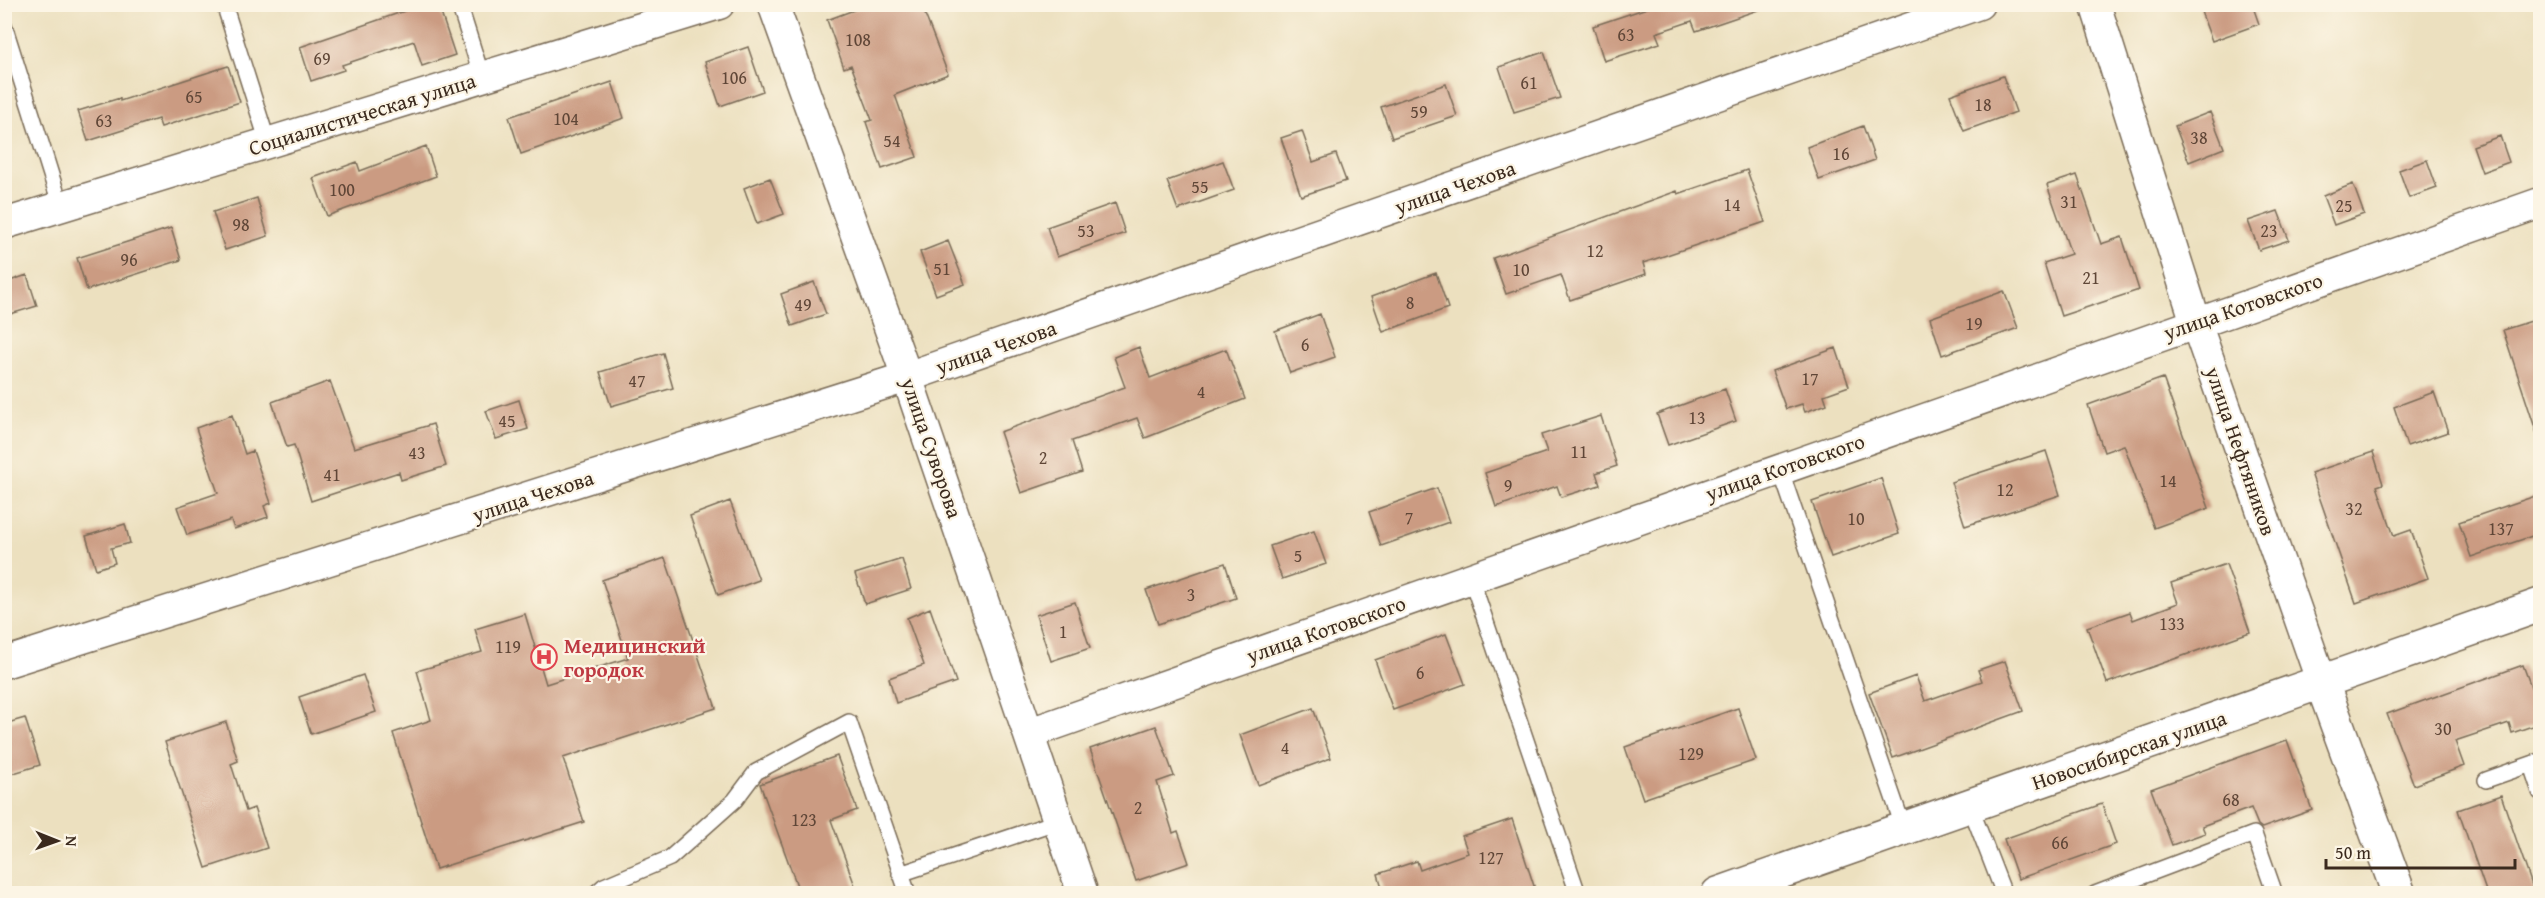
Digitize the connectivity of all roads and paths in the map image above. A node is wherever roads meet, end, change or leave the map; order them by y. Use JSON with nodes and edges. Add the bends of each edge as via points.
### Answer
{"nodes":[{"id":1,"x":224,"y":4,"type":"edge"},
{"id":2,"x":459,"y":4,"type":"edge"},
{"id":3,"x":719,"y":4,"type":"edge"},
{"id":4,"x":773,"y":4,"type":"edge"},
{"id":5,"x":1979,"y":4,"type":"edge"},
{"id":6,"x":2095,"y":4,"type":"edge"},
{"id":7,"x":4,"y":25,"type":"edge"},
{"id":8,"x":482,"y":77,"type":"junction"},
{"id":9,"x":268,"y":143,"type":"junction"},
{"id":10,"x":2541,"y":204,"type":"edge"},
{"id":11,"x":61,"y":207,"type":"junction"},
{"id":12,"x":4,"y":224,"type":"edge"},
{"id":13,"x":2196,"y":322,"type":"junction"},
{"id":14,"x":908,"y":377,"type":"junction"},
{"id":15,"x":1779,"y":469,"type":"junction"},
{"id":16,"x":1471,"y":578,"type":"junction"},
{"id":17,"x":2541,"y":605,"type":"edge"},
{"id":18,"x":4,"y":663,"type":"edge"},
{"id":19,"x":2322,"y":683,"type":"junction"},
{"id":20,"x":1030,"y":733,"type":"junction"},
{"id":21,"x":2536,"y":763,"type":"edge"},
{"id":22,"x":2486,"y":780,"type":"dead end"},
{"id":23,"x":2541,"y":792,"type":"edge"},
{"id":24,"x":1970,"y":806,"type":"junction"},
{"id":25,"x":1059,"y":821,"type":"junction"},
{"id":26,"x":1904,"y":828,"type":"junction"},
{"id":27,"x":900,"y":874,"type":"junction"},
{"id":28,"x":595,"y":894,"type":"edge"},
{"id":29,"x":908,"y":894,"type":"edge"},
{"id":30,"x":1083,"y":894,"type":"edge"},
{"id":31,"x":1578,"y":894,"type":"edge"},
{"id":32,"x":1718,"y":894,"type":"edge"},
{"id":33,"x":2004,"y":894,"type":"edge"},
{"id":34,"x":2095,"y":894,"type":"edge"},
{"id":35,"x":2275,"y":894,"type":"edge"},
{"id":36,"x":2399,"y":894,"type":"edge"}],
"edges":[{"from":1,"to":9,"type":"lane"},
{"from":2,"to":8,"type":"lane"},
{"from":3,"to":8,"type":"street","name":"Социалистическая улица"},
{"from":4,"to":14,"type":"street","name":"улица Суворова"},
{"from":5,"to":14,"type":"street","name":"улица Чехова"},
{"from":6,"to":13,"type":"street","name":"улица Нефтяников"},
{"from":7,"to":11,"type":"lane"},
{"from":8,"to":9,"type":"street","name":"Социалистическая улица"},
{"from":9,"to":11,"type":"street","name":"Социалистическая улица"},
{"from":10,"to":13,"type":"street","name":"улица Котовского"},
{"from":11,"to":12,"type":"street","name":"Социалистическая улица"},
{"from":13,"to":15,"type":"street","name":"улица Котовского"},
{"from":13,"to":19,"type":"street","name":"улица Нефтяников"},
{"from":14,"to":18,"type":"street","name":"улица Чехова"},
{"from":14,"to":20,"type":"street","name":"улица Суворова"},
{"from":15,"to":16,"type":"street","name":"улица Котовского"},
{"from":15,"to":26,"type":"lane"},
{"from":16,"to":20,"type":"street","name":"улица Котовского"},
{"from":16,"to":31,"type":"lane"},
{"from":17,"to":19,"type":"main road","name":"Новосибирская улица"},
{"from":19,"to":24,"type":"main road","name":"Новосибирская улица"},
{"from":19,"to":36,"type":"main road","name":"улица Нефтяников"},
{"from":20,"to":25,"type":"street","name":"улица Суворова"},
{"from":21,"to":22,"type":"lane"},
{"from":21,"to":23,"type":"lane"},
{"from":24,"to":26,"type":"main road","name":"Новосибирская улица"},
{"from":24,"to":33,"type":"lane"},
{"from":25,"to":27,"type":"lane"},
{"from":25,"to":30,"type":"street","name":"улица Суворова"},
{"from":26,"to":32,"type":"main road","name":"Новосибирская улица"},
{"from":27,"to":28,"type":"lane","via":[[849,722],[756,772],[735,800],[670,858],[604,886]]},
{"from":27,"to":29,"type":"lane"},
{"from":34,"to":35,"type":"lane","via":[[2254,834]]}]}
